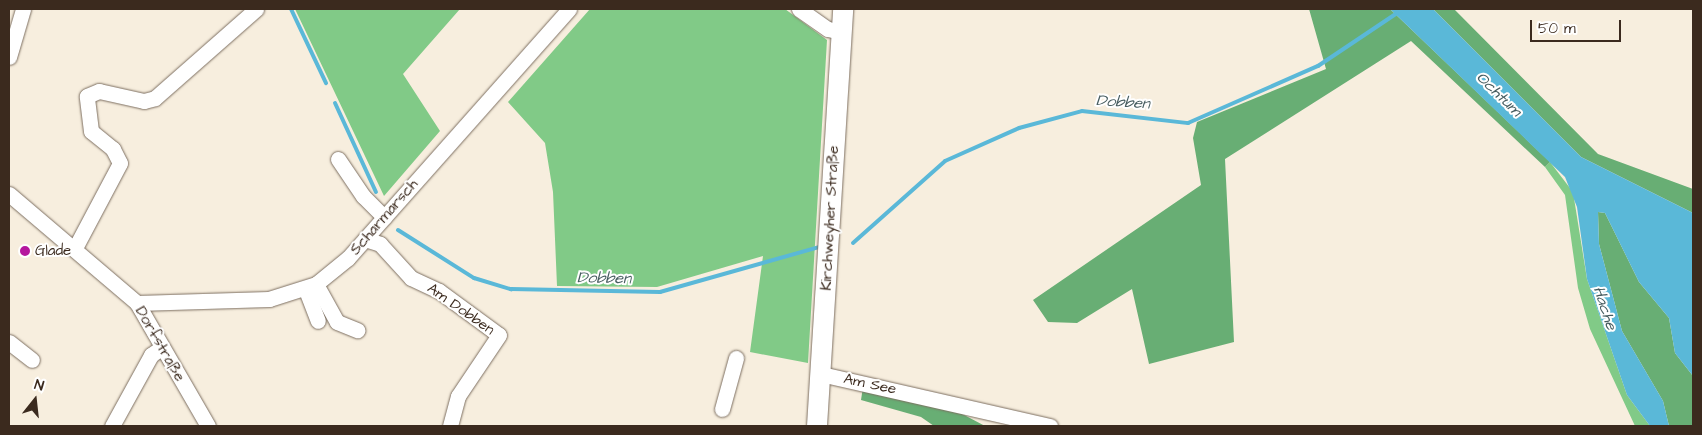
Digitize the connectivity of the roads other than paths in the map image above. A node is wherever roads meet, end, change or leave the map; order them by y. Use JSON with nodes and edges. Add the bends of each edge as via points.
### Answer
{"nodes":[{"id":1,"x":23,"y":9,"type":"edge"},
{"id":2,"x":256,"y":9,"type":"edge"},
{"id":3,"x":569,"y":9,"type":"edge"},
{"id":4,"x":800,"y":9,"type":"edge"},
{"id":5,"x":842,"y":9,"type":"edge"},
{"id":6,"x":841,"y":32,"type":"junction"},
{"id":7,"x":9,"y":57,"type":"edge"},
{"id":8,"x":338,"y":159,"type":"dead end"},
{"id":9,"x":9,"y":194,"type":"edge"},
{"id":10,"x":384,"y":217,"type":"junction"},
{"id":11,"x":365,"y":239,"type":"junction"},
{"id":12,"x":75,"y":248,"type":"junction"},
{"id":13,"x":311,"y":287,"type":"junction"},
{"id":14,"x":136,"y":303,"type":"junction"},
{"id":15,"x":318,"y":321,"type":"dead end"},
{"id":16,"x":357,"y":330,"type":"dead end"},
{"id":17,"x":9,"y":342,"type":"edge"},
{"id":18,"x":161,"y":348,"type":"junction"},
{"id":19,"x":736,"y":358,"type":"dead end"},
{"id":20,"x":32,"y":360,"type":"dead end"},
{"id":21,"x":821,"y":374,"type":"junction"},
{"id":22,"x":722,"y":409,"type":"dead end"},
{"id":23,"x":112,"y":426,"type":"edge"},
{"id":24,"x":208,"y":426,"type":"edge"},
{"id":25,"x":450,"y":426,"type":"edge"},
{"id":26,"x":818,"y":426,"type":"edge"},
{"id":27,"x":1050,"y":426,"type":"edge"}],
"edges":[{"from":1,"to":7,"type":"street"},
{"from":2,"to":12,"type":"street","via":[[155,98],[144,101],[99,91],[87,96],[91,131],[113,149],[120,163]]},
{"from":3,"to":10,"type":"street","name":"Scharmarsch"},
{"from":4,"to":6,"type":"street","via":[[828,29]]},
{"from":5,"to":6,"type":"main road","name":"Kirchweyher Straße"},
{"from":6,"to":21,"type":"main road","name":"Kirchweyher Straße"},
{"from":8,"to":10,"type":"street","via":[[362,196]]},
{"from":9,"to":12,"type":"street","name":"Dorfstraße"},
{"from":10,"to":11,"type":"street","name":"Scharmarsch"},
{"from":11,"to":13,"type":"street","name":"Scharmarsch"},
{"from":11,"to":25,"type":"street","name":"Am Dobben","via":[[380,244],[411,278],[439,291],[499,335],[458,396]]},
{"from":12,"to":14,"type":"street","name":"Dorfstraße"},
{"from":13,"to":14,"type":"street","name":"Scharmarsch","via":[[269,299]]},
{"from":13,"to":15,"type":"street"},
{"from":13,"to":16,"type":"street","via":[[337,322]]},
{"from":14,"to":18,"type":"street","name":"Dorfstraße"},
{"from":17,"to":20,"type":"street"},
{"from":18,"to":23,"type":"street","via":[[151,355]]},
{"from":18,"to":24,"type":"street","name":"Dorfstraße"},
{"from":19,"to":22,"type":"street"},
{"from":21,"to":26,"type":"main road","name":"Kirchweyher Straße"},
{"from":21,"to":27,"type":"street","name":"Am See"}]}
